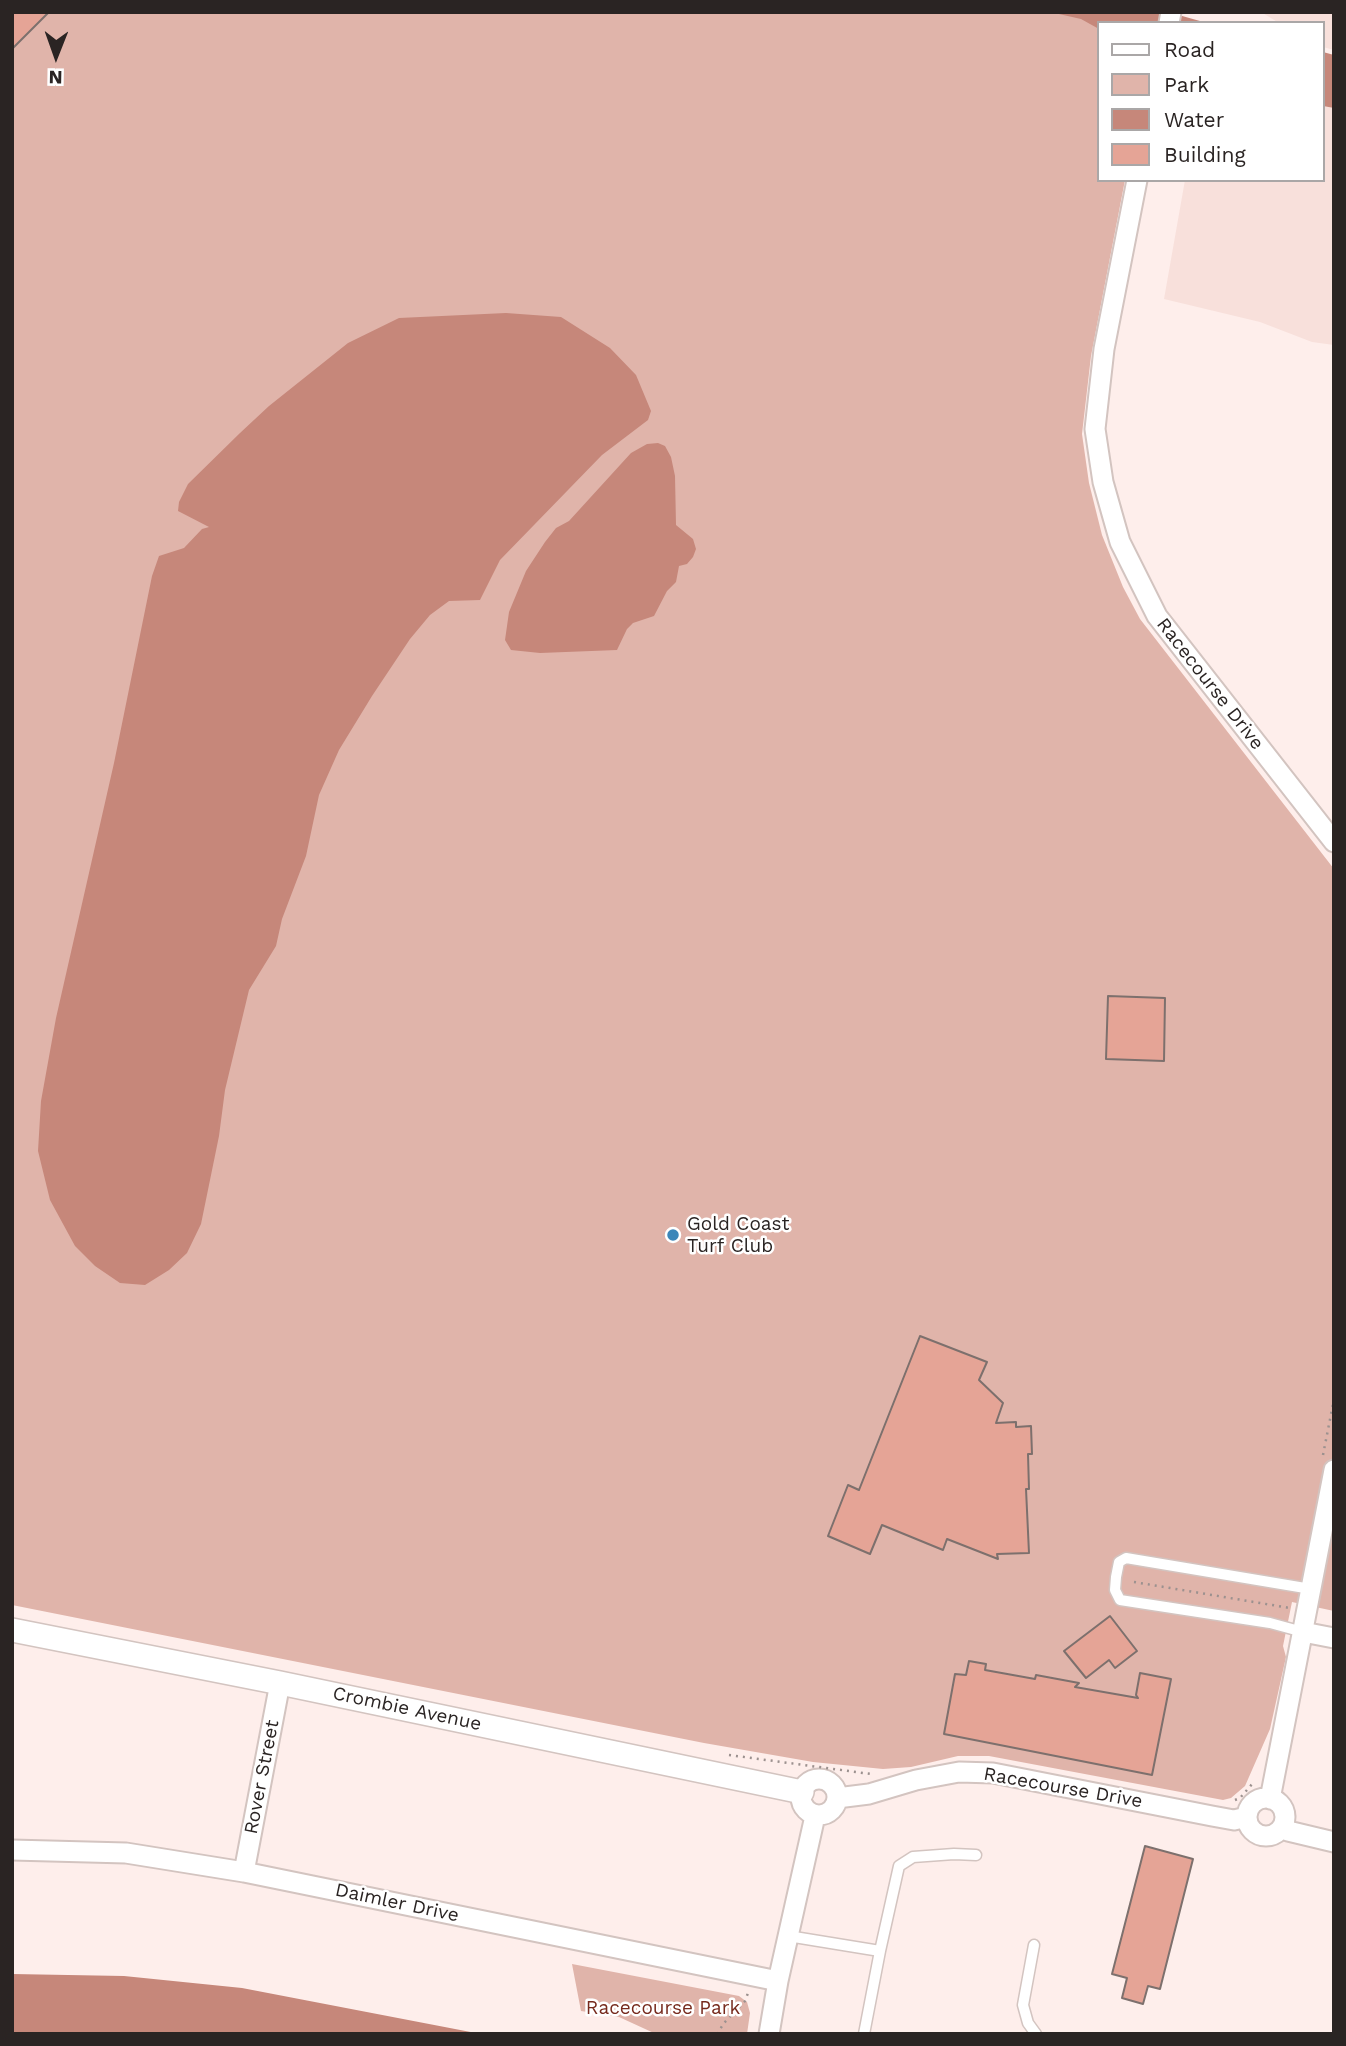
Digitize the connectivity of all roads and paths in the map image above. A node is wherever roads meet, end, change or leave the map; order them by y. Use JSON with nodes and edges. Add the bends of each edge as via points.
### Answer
{"nodes":[{"id":1,"x":1137,"y":182,"type":"edge"},
{"id":2,"x":1334,"y":842,"type":"edge"},
{"id":3,"x":1334,"y":1470,"type":"edge"},
{"id":4,"x":1134,"y":1582,"type":"dead end"},
{"id":5,"x":1311,"y":1589,"type":"junction"},
{"id":6,"x":1293,"y":1608,"type":"dead end"},
{"id":7,"x":12,"y":1630,"type":"edge"},
{"id":8,"x":1303,"y":1632,"type":"junction"},
{"id":9,"x":1334,"y":1638,"type":"edge"},
{"id":10,"x":280,"y":1682,"type":"junction"},
{"id":11,"x":728,"y":1755,"type":"dead end"},
{"id":12,"x":878,"y":1774,"type":"dead end"},
{"id":13,"x":1256,"y":1777,"type":"dead end"},
{"id":14,"x":802,"y":1792,"type":"junction"},
{"id":15,"x":837,"y":1798,"type":"junction"},
{"id":16,"x":1270,"y":1799,"type":"junction"},
{"id":17,"x":1232,"y":1801,"type":"dead end"},
{"id":18,"x":815,"y":1816,"type":"junction"},
{"id":19,"x":1247,"y":1817,"type":"junction"},
{"id":20,"x":1282,"y":1827,"type":"junction"},
{"id":21,"x":1334,"y":1842,"type":"edge"},
{"id":22,"x":12,"y":1850,"type":"edge"},
{"id":23,"x":976,"y":1855,"type":"dead end"},
{"id":24,"x":244,"y":1872,"type":"junction"},
{"id":25,"x":788,"y":1936,"type":"junction"},
{"id":26,"x":1034,"y":1945,"type":"dead end"},
{"id":27,"x":880,"y":1951,"type":"junction"},
{"id":28,"x":778,"y":1981,"type":"junction"},
{"id":29,"x":748,"y":1993,"type":"dead end"},
{"id":30,"x":717,"y":2034,"type":"edge"},
{"id":31,"x":769,"y":2034,"type":"edge"},
{"id":32,"x":864,"y":2034,"type":"edge"},
{"id":33,"x":1036,"y":2034,"type":"edge"}],
"edges":[{"from":1,"to":2,"type":"street","name":"Racecourse Drive","via":[[1104,349],[1095,429],[1103,482],[1120,542],[1157,616]]},
{"from":3,"to":5,"type":"street"},
{"from":4,"to":6,"type":"path"},
{"from":5,"to":8,"type":"street"},
{"from":5,"to":8,"type":"lane","via":[[1126,1558],[1119,1562],[1116,1577],[1120,1600]]},
{"from":7,"to":10,"type":"street","name":"Crombie Avenue"},
{"from":8,"to":9,"type":"street"},
{"from":8,"to":16,"type":"street"},
{"from":10,"to":14,"type":"street","name":"Crombie Avenue"},
{"from":10,"to":24,"type":"street","name":"Rover Street"},
{"from":11,"to":12,"type":"path"},
{"from":13,"to":17,"type":"path","via":[[1252,1786]]},
{"from":14,"to":15,"type":"street","via":[[808,1783],[819,1779],[834,1786]]},
{"from":14,"to":18,"type":"street","via":[[804,1809]]},
{"from":15,"to":18,"type":"street","via":[[832,1810]]},
{"from":15,"to":19,"type":"street","name":"Racecourse Drive","via":[[959,1772],[993,1773],[1234,1820]]},
{"from":16,"to":19,"type":"street","via":[[1256,1801]]},
{"from":16,"to":20,"type":"street","via":[[1282,1808]]},
{"from":18,"to":25,"type":"street"},
{"from":19,"to":20,"type":"street","via":[[1260,1835]]},
{"from":20,"to":21,"type":"street"},
{"from":22,"to":24,"type":"street","name":"Daimler Drive","via":[[126,1853]]},
{"from":23,"to":27,"type":"lane","via":[[913,1857],[899,1866]]},
{"from":24,"to":28,"type":"street","name":"Daimler Drive"},
{"from":25,"to":27,"type":"lane"},
{"from":25,"to":28,"type":"street"},
{"from":26,"to":33,"type":"lane","via":[[1023,2006]]},
{"from":27,"to":32,"type":"lane"},
{"from":28,"to":31,"type":"street"},
{"from":29,"to":30,"type":"path"}]}
